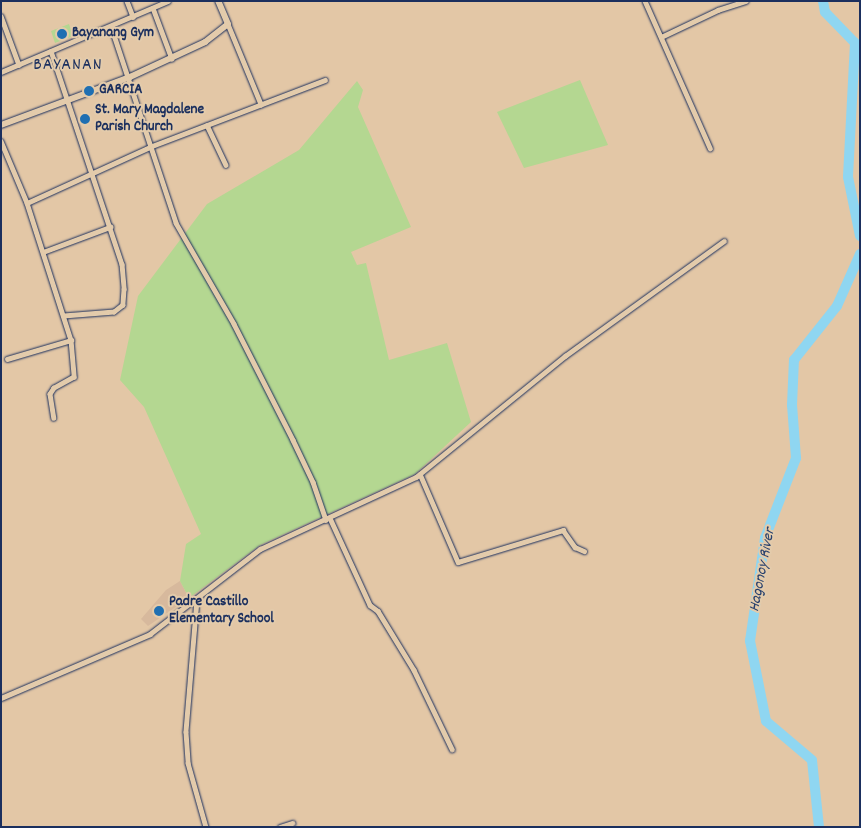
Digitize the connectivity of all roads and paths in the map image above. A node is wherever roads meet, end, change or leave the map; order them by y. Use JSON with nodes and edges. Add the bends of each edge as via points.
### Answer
{"nodes":[{"id":1,"x":127,"y":1,"type":"edge"},
{"id":2,"x":168,"y":1,"type":"edge"},
{"id":3,"x":218,"y":1,"type":"edge"},
{"id":4,"x":645,"y":1,"type":"edge"},
{"id":5,"x":746,"y":1,"type":"edge"},
{"id":6,"x":153,"y":8,"type":"junction"},
{"id":7,"x":1,"y":16,"type":"edge"},
{"id":8,"x":132,"y":17,"type":"junction"},
{"id":9,"x":228,"y":24,"type":"junction"},
{"id":10,"x":111,"y":26,"type":"junction"},
{"id":11,"x":661,"y":36,"type":"junction"},
{"id":12,"x":51,"y":51,"type":"junction"},
{"id":13,"x":172,"y":59,"type":"junction"},
{"id":14,"x":19,"y":65,"type":"junction"},
{"id":15,"x":1,"y":72,"type":"edge"},
{"id":16,"x":130,"y":76,"type":"junction"},
{"id":17,"x":326,"y":80,"type":"dead end"},
{"id":18,"x":67,"y":102,"type":"junction"},
{"id":19,"x":261,"y":104,"type":"junction"},
{"id":20,"x":1,"y":125,"type":"edge"},
{"id":21,"x":207,"y":125,"type":"junction"},
{"id":22,"x":1,"y":141,"type":"edge"},
{"id":23,"x":152,"y":146,"type":"junction"},
{"id":24,"x":710,"y":148,"type":"dead end"},
{"id":25,"x":226,"y":165,"type":"dead end"},
{"id":26,"x":94,"y":172,"type":"junction"},
{"id":27,"x":27,"y":203,"type":"junction"},
{"id":28,"x":110,"y":227,"type":"junction"},
{"id":29,"x":724,"y":241,"type":"dead end"},
{"id":30,"x":43,"y":252,"type":"junction"},
{"id":31,"x":64,"y":316,"type":"junction"},
{"id":32,"x":71,"y":340,"type":"junction"},
{"id":33,"x":8,"y":359,"type":"dead end"},
{"id":34,"x":54,"y":418,"type":"dead end"},
{"id":35,"x":420,"y":474,"type":"junction"},
{"id":36,"x":328,"y":519,"type":"junction"},
{"id":37,"x":584,"y":551,"type":"dead end"},
{"id":38,"x":198,"y":600,"type":"junction"},
{"id":39,"x":1,"y":698,"type":"edge"},
{"id":40,"x":452,"y":749,"type":"dead end"},
{"id":41,"x":292,"y":823,"type":"dead end"},
{"id":42,"x":206,"y":827,"type":"edge"},
{"id":43,"x":280,"y":827,"type":"edge"}],
"edges":[{"from":1,"to":8,"type":"street"},
{"from":2,"to":6,"type":"street"},
{"from":3,"to":9,"type":"street"},
{"from":4,"to":11,"type":"street"},
{"from":5,"to":11,"type":"street"},
{"from":6,"to":8,"type":"street"},
{"from":6,"to":13,"type":"street"},
{"from":7,"to":14,"type":"street"},
{"from":8,"to":10,"type":"street"},
{"from":9,"to":13,"type":"street","via":[[205,42]]},
{"from":9,"to":19,"type":"street"},
{"from":10,"to":12,"type":"street"},
{"from":10,"to":16,"type":"street"},
{"from":11,"to":24,"type":"street"},
{"from":12,"to":14,"type":"street"},
{"from":12,"to":18,"type":"street"},
{"from":13,"to":16,"type":"street"},
{"from":14,"to":15,"type":"street"},
{"from":16,"to":18,"type":"street"},
{"from":16,"to":23,"type":"street"},
{"from":17,"to":19,"type":"street"},
{"from":18,"to":20,"type":"street"},
{"from":18,"to":26,"type":"street"},
{"from":19,"to":21,"type":"street"},
{"from":21,"to":23,"type":"street"},
{"from":21,"to":25,"type":"street"},
{"from":22,"to":27,"type":"street"},
{"from":23,"to":26,"type":"street"},
{"from":23,"to":36,"type":"street","via":[[176,223],[234,324],[293,440]]},
{"from":26,"to":27,"type":"street"},
{"from":26,"to":28,"type":"street"},
{"from":27,"to":30,"type":"street"},
{"from":28,"to":30,"type":"street"},
{"from":28,"to":31,"type":"street","via":[[122,264],[123,305],[114,312]]},
{"from":29,"to":35,"type":"street","via":[[565,356]]},
{"from":30,"to":31,"type":"street"},
{"from":31,"to":32,"type":"street"},
{"from":32,"to":33,"type":"street"},
{"from":32,"to":34,"type":"street","via":[[74,377],[54,388],[50,394]]},
{"from":35,"to":36,"type":"street"},
{"from":35,"to":37,"type":"street","via":[[458,562],[563,530],[575,547]]},
{"from":36,"to":38,"type":"street","via":[[260,549]]},
{"from":36,"to":40,"type":"street","via":[[370,605],[378,611],[414,670]]},
{"from":38,"to":39,"type":"street","via":[[150,634]]},
{"from":38,"to":42,"type":"street","via":[[186,732],[188,763]]},
{"from":41,"to":43,"type":"street"}]}
